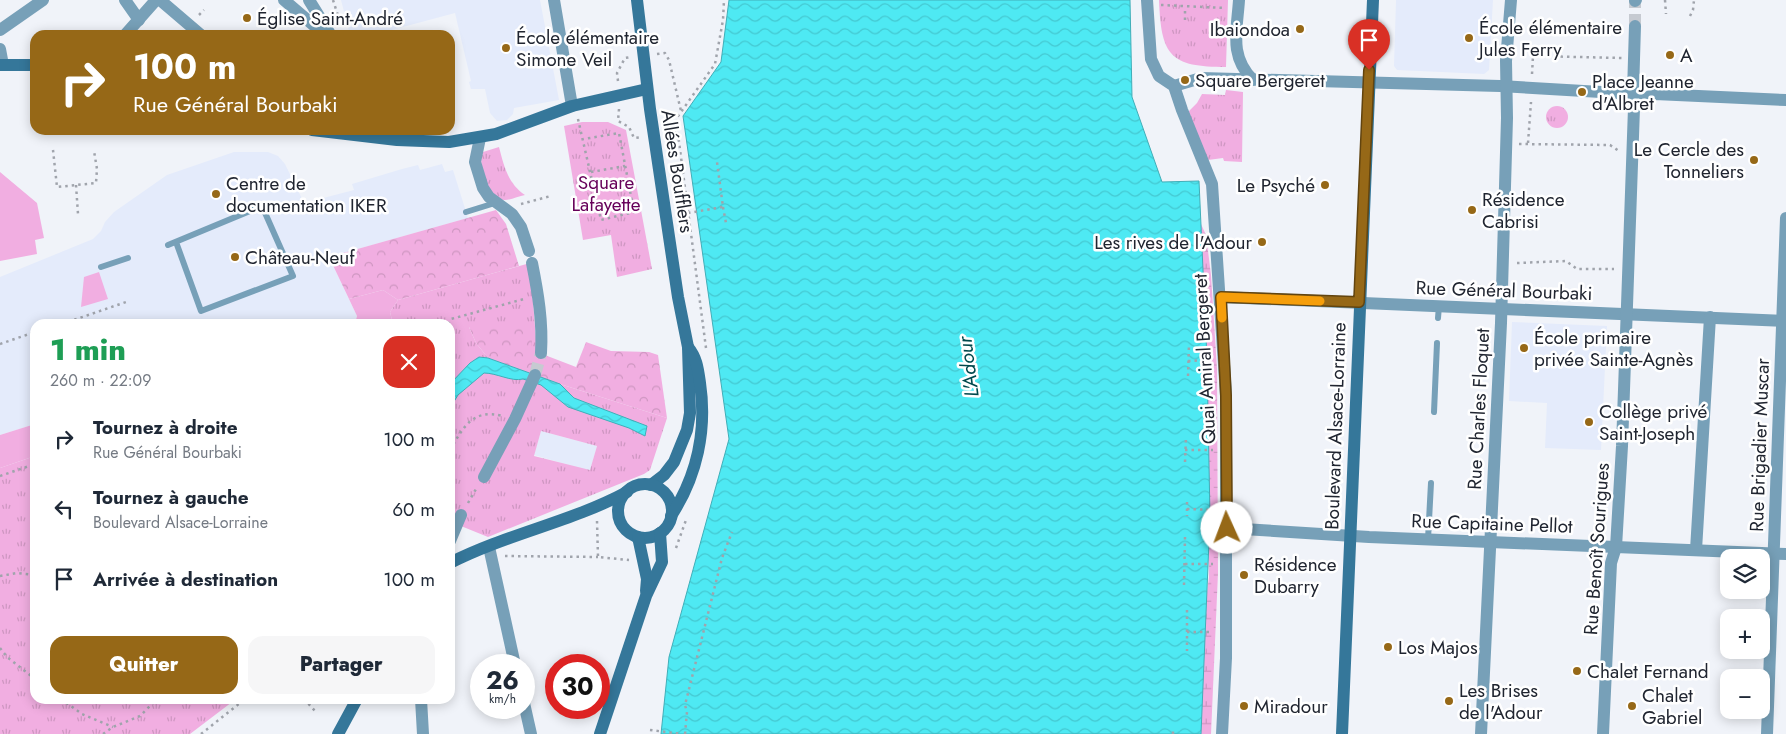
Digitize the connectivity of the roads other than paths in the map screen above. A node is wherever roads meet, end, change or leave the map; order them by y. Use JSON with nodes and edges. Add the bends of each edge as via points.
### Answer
{"nodes":[{"id":1,"x":43,"y":0,"type":"edge"},
{"id":2,"x":125,"y":0,"type":"edge"},
{"id":3,"x":158,"y":0,"type":"edge"},
{"id":4,"x":284,"y":0,"type":"edge"},
{"id":5,"x":309,"y":0,"type":"edge"},
{"id":6,"x":554,"y":0,"type":"edge"},
{"id":7,"x":637,"y":0,"type":"edge"},
{"id":8,"x":1373,"y":0,"type":"edge"},
{"id":9,"x":1511,"y":0,"type":"edge"},
{"id":10,"x":1147,"y":2,"type":"edge"},
{"id":11,"x":1239,"y":5,"type":"edge"},
{"id":12,"x":139,"y":20,"type":"junction"},
{"id":13,"x":1635,"y":26,"type":"tunnel mouth"},
{"id":14,"x":0,"y":30,"type":"edge"},
{"id":15,"x":130,"y":30,"type":"edge"},
{"id":16,"x":195,"y":30,"type":"edge"},
{"id":17,"x":319,"y":30,"type":"edge"},
{"id":18,"x":328,"y":30,"type":"edge"},
{"id":19,"x":0,"y":50,"type":"edge"},
{"id":20,"x":30,"y":64,"type":"edge"},
{"id":21,"x":1,"y":65,"type":"edge"},
{"id":22,"x":1253,"y":80,"type":"junction"},
{"id":23,"x":1368,"y":83,"type":"junction"},
{"id":24,"x":1174,"y":86,"type":"junction"},
{"id":25,"x":1506,"y":86,"type":"junction"},
{"id":26,"x":647,"y":89,"type":"junction"},
{"id":27,"x":1636,"y":95,"type":"junction"},
{"id":28,"x":1786,"y":100,"type":"edge"},
{"id":29,"x":572,"y":106,"type":"junction"},
{"id":30,"x":382,"y":135,"type":"edge"},
{"id":31,"x":480,"y":138,"type":"junction"},
{"id":32,"x":500,"y":205,"type":"junction"},
{"id":33,"x":466,"y":212,"type":"dead end"},
{"id":34,"x":1786,"y":218,"type":"edge"},
{"id":35,"x":176,"y":242,"type":"junction"},
{"id":36,"x":168,"y":245,"type":"dead end"},
{"id":37,"x":128,"y":258,"type":"dead end"},
{"id":38,"x":101,"y":267,"type":"dead end"},
{"id":39,"x":1221,"y":297,"type":"junction"},
{"id":40,"x":1359,"y":302,"type":"junction"},
{"id":41,"x":1501,"y":308,"type":"junction"},
{"id":42,"x":1627,"y":314,"type":"junction"},
{"id":43,"x":1710,"y":317,"type":"junction"},
{"id":44,"x":1784,"y":321,"type":"edge"},
{"id":45,"x":1437,"y":344,"type":"dead end"},
{"id":46,"x":688,"y":347,"type":"junction"},
{"id":47,"x":541,"y":353,"type":"tunnel mouth"},
{"id":48,"x":533,"y":379,"type":"tunnel mouth"},
{"id":49,"x":1434,"y":412,"type":"dead end"},
{"id":50,"x":484,"y":477,"type":"road end"},
{"id":51,"x":1431,"y":483,"type":"dead end"},
{"id":52,"x":651,"y":485,"type":"junction"},
{"id":53,"x":626,"y":492,"type":"junction"},
{"id":54,"x":596,"y":508,"type":"junction"},
{"id":55,"x":461,"y":515,"type":"road end"},
{"id":56,"x":671,"y":516,"type":"junction"},
{"id":57,"x":621,"y":523,"type":"junction"},
{"id":58,"x":1227,"y":528,"type":"junction"},
{"id":59,"x":455,"y":529,"type":"edge"},
{"id":60,"x":660,"y":533,"type":"junction"},
{"id":61,"x":1350,"y":536,"type":"junction"},
{"id":62,"x":638,"y":537,"type":"junction"},
{"id":63,"x":1428,"y":539,"type":"junction"},
{"id":64,"x":1490,"y":541,"type":"junction"},
{"id":65,"x":1616,"y":547,"type":"junction"},
{"id":66,"x":1696,"y":550,"type":"junction"},
{"id":67,"x":490,"y":552,"type":"junction"},
{"id":68,"x":1780,"y":554,"type":"edge"},
{"id":69,"x":455,"y":562,"type":"edge"},
{"id":70,"x":646,"y":596,"type":"junction"},
{"id":71,"x":513,"y":654,"type":"edge"},
{"id":72,"x":353,"y":704,"type":"edge"},
{"id":73,"x":421,"y":704,"type":"edge"},
{"id":74,"x":528,"y":719,"type":"edge"},
{"id":75,"x":338,"y":734,"type":"edge"},
{"id":76,"x":423,"y":734,"type":"edge"},
{"id":77,"x":531,"y":734,"type":"edge"},
{"id":78,"x":600,"y":734,"type":"edge"},
{"id":79,"x":1222,"y":734,"type":"edge"},
{"id":80,"x":1342,"y":734,"type":"edge"},
{"id":81,"x":1482,"y":734,"type":"edge"},
{"id":82,"x":1603,"y":734,"type":"edge"},
{"id":83,"x":1767,"y":734,"type":"edge"}],
"edges":[{"from":1,"to":14,"type":"street"},
{"from":2,"to":12,"type":"street"},
{"from":3,"to":12,"type":"street"},
{"from":3,"to":16,"type":"street"},
{"from":4,"to":17,"type":"street"},
{"from":5,"to":18,"type":"street"},
{"from":6,"to":29,"type":"street"},
{"from":7,"to":26,"type":"main road","name":"Allées Boufflers"},
{"from":8,"to":23,"type":"main road","name":"Boulevard Alsace-Lorraine"},
{"from":9,"to":25,"type":"street","name":"Rue Charles Floquet"},
{"from":10,"to":24,"type":"street","name":"Quai Amiral Bergeret","via":[[1151,59],[1160,76]]},
{"from":11,"to":22,"type":"street","via":[[1238,62]]},
{"from":12,"to":15,"type":"street"},
{"from":13,"to":27,"type":"street"},
{"from":19,"to":21,"type":"street"},
{"from":20,"to":21,"type":"main road"},
{"from":22,"to":23,"type":"street"},
{"from":22,"to":24,"type":"street","via":[[1201,78]]},
{"from":23,"to":25,"type":"street"},
{"from":23,"to":40,"type":"main road","name":"Boulevard Alsace-Lorraine"},
{"from":24,"to":39,"type":"street","name":"Quai Amiral Bergeret","via":[[1212,184]]},
{"from":25,"to":27,"type":"street"},
{"from":25,"to":41,"type":"street","name":"Rue Charles Floquet"},
{"from":26,"to":29,"type":"main road"},
{"from":26,"to":46,"type":"main road","name":"Allées Boufflers"},
{"from":27,"to":28,"type":"street"},
{"from":27,"to":42,"type":"street","name":"Rue Benoît Sourigues","via":[[1632,119]]},
{"from":29,"to":31,"type":"main road"},
{"from":30,"to":31,"type":"main road","via":[[435,142]]},
{"from":31,"to":32,"type":"street","via":[[475,162],[483,188]]},
{"from":32,"to":33,"type":"lane"},
{"from":32,"to":47,"type":"street","via":[[521,227],[530,257],[539,295]]},
{"from":34,"to":44,"type":"street","name":"Rue Brigadier Muscar"},
{"from":35,"to":35,"type":"lane","via":[[262,206],[293,276],[201,311]]},
{"from":35,"to":36,"type":"lane"},
{"from":37,"to":38,"type":"lane"},
{"from":39,"to":40,"type":"street","name":"Rue Général Bourbaki"},
{"from":39,"to":58,"type":"street","name":"Quai Amiral Bergeret"},
{"from":40,"to":41,"type":"street","name":"Rue Général Bourbaki","via":[[1438,312]]},
{"from":40,"to":61,"type":"main road","name":"Boulevard Alsace-Lorraine"},
{"from":41,"to":42,"type":"street","name":"Rue Général Bourbaki"},
{"from":41,"to":64,"type":"street","name":"Rue Charles Floquet"},
{"from":42,"to":43,"type":"street","name":"Rue Général Bourbaki"},
{"from":42,"to":65,"type":"street","name":"Rue Benoît Sourigues"},
{"from":43,"to":44,"type":"street","name":"Rue Général Bourbaki"},
{"from":43,"to":66,"type":"street"},
{"from":44,"to":68,"type":"street","name":"Rue Brigadier Muscar"},
{"from":45,"to":49,"type":"lane"},
{"from":46,"to":52,"type":"main road","name":"Allées Boufflers","via":[[690,413],[687,430],[674,462]]},
{"from":46,"to":56,"type":"main road","name":"Allées Boufflers","via":[[696,358],[702,392],[703,433],[689,481]]},
{"from":48,"to":50,"type":"street"},
{"from":51,"to":63,"type":"lane"},
{"from":52,"to":53,"type":"main road","via":[[640,485]]},
{"from":52,"to":56,"type":"main road","via":[[669,500]]},
{"from":53,"to":54,"type":"main road"},
{"from":53,"to":57,"type":"main road","via":[[619,503]]},
{"from":54,"to":57,"type":"main road"},
{"from":54,"to":67,"type":"main road"},
{"from":55,"to":59,"type":"street"},
{"from":56,"to":60,"type":"main road"},
{"from":57,"to":62,"type":"main road"},
{"from":58,"to":61,"type":"street","name":"Rue Capitaine Pellot"},
{"from":58,"to":79,"type":"street","name":"Quai Amiral Bergeret"},
{"from":60,"to":62,"type":"main road","via":[[650,538]]},
{"from":60,"to":70,"type":"main road","via":[[662,562]]},
{"from":61,"to":63,"type":"street","name":"Rue Capitaine Pellot"},
{"from":61,"to":80,"type":"main road","name":"Boulevard Alsace-Lorraine"},
{"from":62,"to":70,"type":"main road","via":[[647,578]]},
{"from":63,"to":64,"type":"street","name":"Rue Capitaine Pellot"},
{"from":64,"to":65,"type":"street","name":"Rue Capitaine Pellot"},
{"from":64,"to":81,"type":"street","name":"Rue Charles Floquet"},
{"from":65,"to":66,"type":"street","name":"Rue Capitaine Pellot"},
{"from":65,"to":82,"type":"street","name":"Rue Benoît Sourigues","via":[[1611,563]]},
{"from":66,"to":68,"type":"street","name":"Rue Capitaine Pellot"},
{"from":67,"to":69,"type":"main road"},
{"from":67,"to":71,"type":"street"},
{"from":68,"to":83,"type":"street","name":"Rue Brigadier Muscar"},
{"from":70,"to":78,"type":"main road"},
{"from":72,"to":75,"type":"main road"},
{"from":73,"to":76,"type":"street"},
{"from":74,"to":77,"type":"street"}]}
